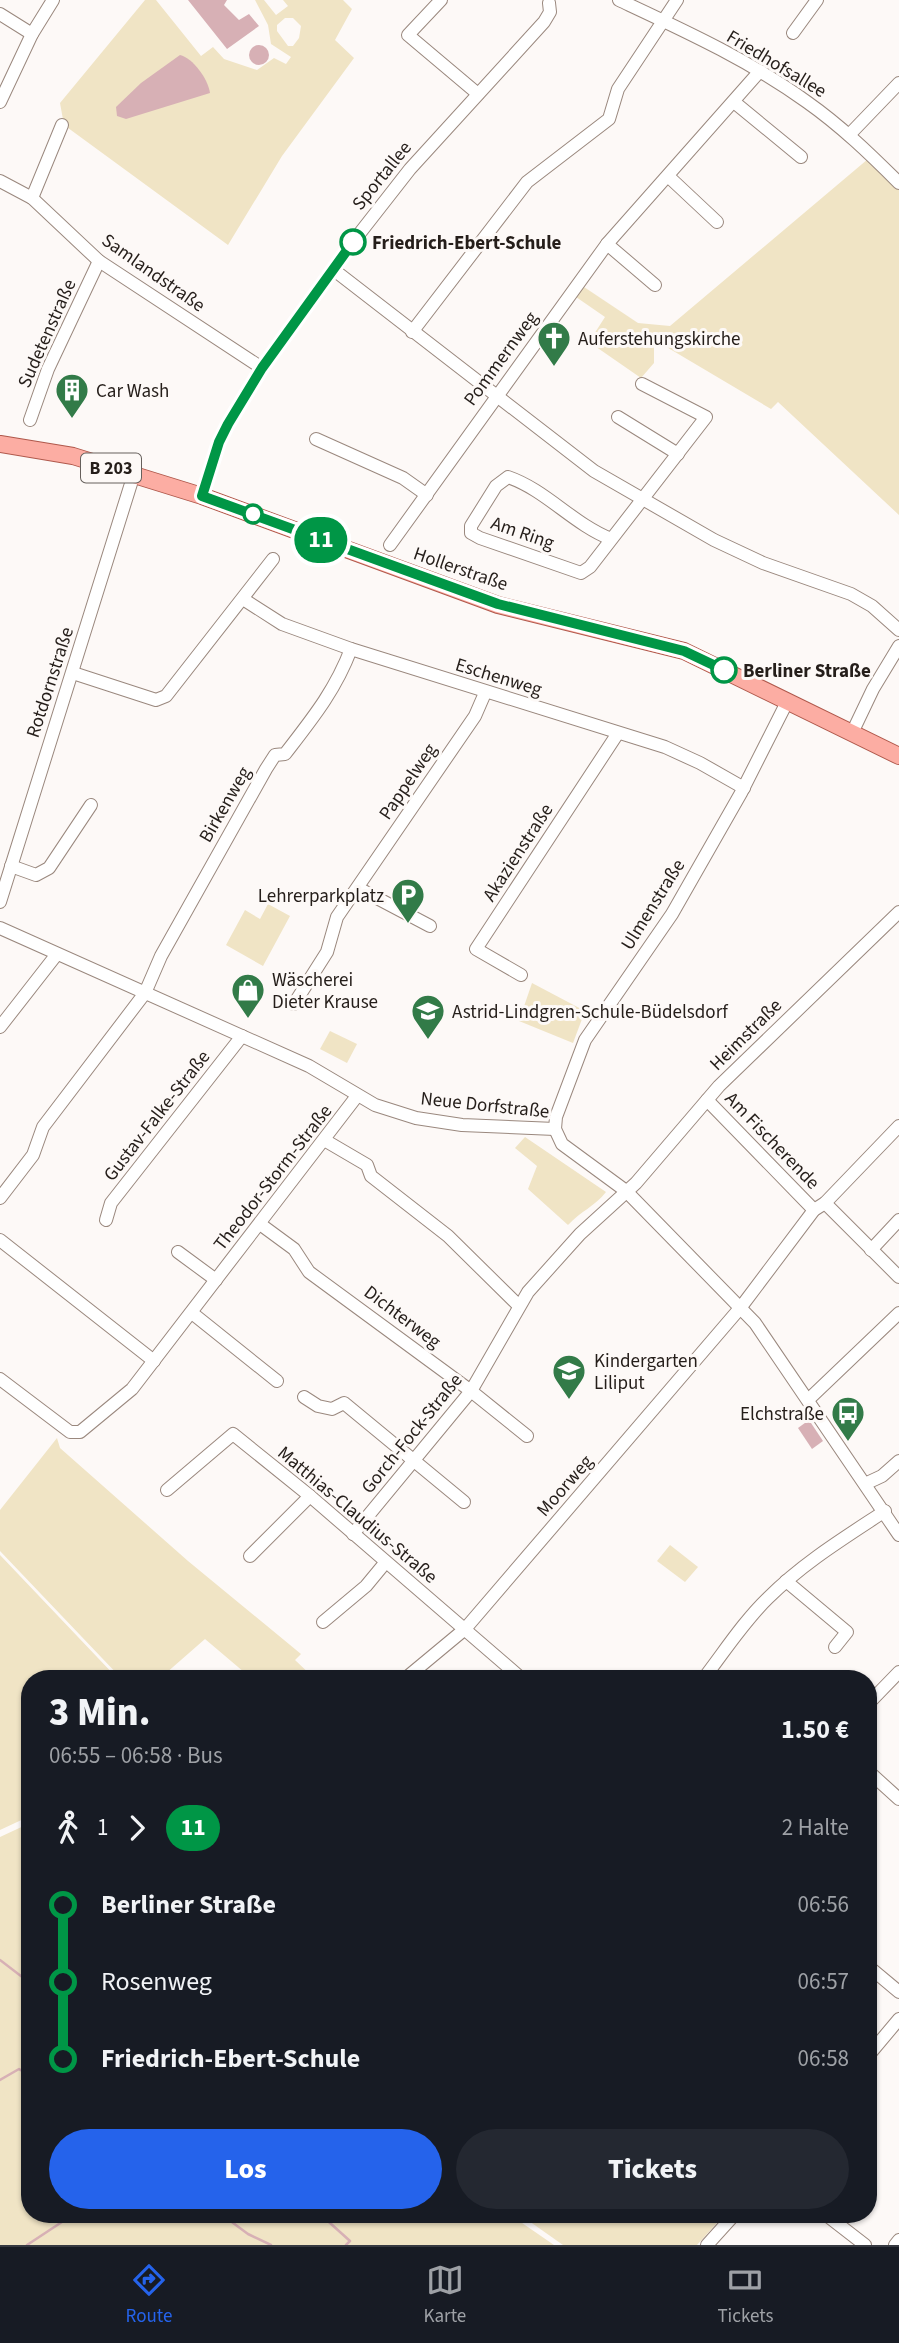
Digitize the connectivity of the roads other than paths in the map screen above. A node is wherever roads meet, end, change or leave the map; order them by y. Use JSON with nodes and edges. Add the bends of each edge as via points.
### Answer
{"nodes":[{"id":1,"x":53,"y":0,"type":"edge"},
{"id":2,"x":441,"y":0,"type":"edge"},
{"id":3,"x":619,"y":0,"type":"edge"},
{"id":4,"x":677,"y":0,"type":"edge"},
{"id":5,"x":817,"y":0,"type":"edge"},
{"id":6,"x":550,"y":1,"type":"edge"},
{"id":7,"x":0,"y":14,"type":"edge"},
{"id":8,"x":663,"y":21,"type":"junction"},
{"id":9,"x":793,"y":33,"type":"dead end"},
{"id":10,"x":32,"y":34,"type":"junction"},
{"id":11,"x":760,"y":71,"type":"junction"},
{"id":12,"x":899,"y":83,"type":"edge"},
{"id":13,"x":478,"y":94,"type":"junction"},
{"id":14,"x":0,"y":102,"type":"edge"},
{"id":15,"x":734,"y":102,"type":"junction"},
{"id":16,"x":62,"y":125,"type":"dead end"},
{"id":17,"x":849,"y":135,"type":"junction"},
{"id":18,"x":801,"y":157,"type":"dead end"},
{"id":19,"x":669,"y":177,"type":"junction"},
{"id":20,"x":0,"y":181,"type":"edge"},
{"id":21,"x":899,"y":183,"type":"edge"},
{"id":22,"x":32,"y":198,"type":"junction"},
{"id":23,"x":717,"y":222,"type":"dead end"},
{"id":24,"x":607,"y":244,"type":"junction"},
{"id":25,"x":99,"y":261,"type":"junction"},
{"id":26,"x":334,"y":270,"type":"junction"},
{"id":27,"x":655,"y":285,"type":"dead end"},
{"id":28,"x":412,"y":332,"type":"junction"},
{"id":29,"x":262,"y":368,"type":"junction"},
{"id":30,"x":642,"y":384,"type":"dead end"},
{"id":31,"x":496,"y":395,"type":"junction"},
{"id":32,"x":618,"y":416,"type":"dead end"},
{"id":33,"x":30,"y":420,"type":"dead end"},
{"id":34,"x":316,"y":439,"type":"dead end"},
{"id":35,"x":0,"y":444,"type":"edge"},
{"id":36,"x":678,"y":454,"type":"junction"},
{"id":37,"x":134,"y":474,"type":"junction"},
{"id":38,"x":427,"y":495,"type":"junction"},
{"id":39,"x":202,"y":496,"type":"junction"},
{"id":40,"x":642,"y":500,"type":"junction"},
{"id":41,"x":611,"y":540,"type":"junction"},
{"id":42,"x":390,"y":545,"type":"dead end"},
{"id":43,"x":272,"y":559,"type":"dead end"},
{"id":44,"x":243,"y":599,"type":"junction"},
{"id":45,"x":899,"y":630,"type":"edge"},
{"id":46,"x":899,"y":646,"type":"edge"},
{"id":47,"x":351,"y":649,"type":"junction"},
{"id":48,"x":73,"y":673,"type":"junction"},
{"id":49,"x":485,"y":692,"type":"junction"},
{"id":50,"x":788,"y":702,"type":"junction"},
{"id":51,"x":618,"y":733,"type":"junction"},
{"id":52,"x":852,"y":733,"type":"junction"},
{"id":53,"x":899,"y":756,"type":"edge"},
{"id":54,"x":744,"y":788,"type":"junction"},
{"id":55,"x":91,"y":805,"type":"dead end"},
{"id":56,"x":11,"y":866,"type":"junction"},
{"id":57,"x":358,"y":888,"type":"junction"},
{"id":58,"x":0,"y":902,"type":"edge"},
{"id":59,"x":899,"y":912,"type":"edge"},
{"id":60,"x":430,"y":926,"type":"dead end"},
{"id":61,"x":0,"y":928,"type":"edge"},
{"id":62,"x":57,"y":954,"type":"junction"},
{"id":63,"x":521,"y":975,"type":"dead end"},
{"id":64,"x":145,"y":993,"type":"junction"},
{"id":65,"x":294,"y":1004,"type":"dead end"},
{"id":66,"x":0,"y":1027,"type":"edge"},
{"id":67,"x":242,"y":1036,"type":"junction"},
{"id":68,"x":358,"y":1096,"type":"junction"},
{"id":69,"x":707,"y":1100,"type":"junction"},
{"id":70,"x":899,"y":1126,"type":"edge"},
{"id":71,"x":555,"y":1129,"type":"junction"},
{"id":72,"x":326,"y":1140,"type":"junction"},
{"id":73,"x":626,"y":1191,"type":"junction"},
{"id":74,"x":0,"y":1198,"type":"edge"},
{"id":75,"x":819,"y":1207,"type":"junction"},
{"id":76,"x":106,"y":1220,"type":"dead end"},
{"id":77,"x":899,"y":1220,"type":"edge"},
{"id":78,"x":260,"y":1224,"type":"junction"},
{"id":79,"x":0,"y":1240,"type":"edge"},
{"id":80,"x":871,"y":1250,"type":"junction"},
{"id":81,"x":178,"y":1252,"type":"dead end"},
{"id":82,"x":899,"y":1277,"type":"edge"},
{"id":83,"x":216,"y":1280,"type":"junction"},
{"id":84,"x":518,"y":1305,"type":"junction"},
{"id":85,"x":741,"y":1307,"type":"junction"},
{"id":86,"x":192,"y":1313,"type":"junction"},
{"id":87,"x":899,"y":1313,"type":"edge"},
{"id":88,"x":154,"y":1361,"type":"junction"},
{"id":89,"x":0,"y":1379,"type":"edge"},
{"id":90,"x":277,"y":1381,"type":"dead end"},
{"id":91,"x":471,"y":1391,"type":"junction"},
{"id":92,"x":304,"y":1397,"type":"dead end"},
{"id":93,"x":809,"y":1399,"type":"junction"},
{"id":94,"x":527,"y":1436,"type":"dead end"},
{"id":95,"x":415,"y":1461,"type":"junction"},
{"id":96,"x":899,"y":1461,"type":"edge"},
{"id":97,"x":867,"y":1483,"type":"junction"},
{"id":98,"x":167,"y":1490,"type":"dead end"},
{"id":99,"x":310,"y":1496,"type":"junction"},
{"id":100,"x":464,"y":1502,"type":"dead end"},
{"id":101,"x":885,"y":1511,"type":"junction"},
{"id":102,"x":353,"y":1534,"type":"junction"},
{"id":103,"x":899,"y":1535,"type":"edge"},
{"id":104,"x":250,"y":1556,"type":"dead end"},
{"id":105,"x":385,"y":1563,"type":"junction"},
{"id":106,"x":786,"y":1581,"type":"junction"},
{"id":107,"x":323,"y":1622,"type":"dead end"},
{"id":108,"x":465,"y":1629,"type":"junction"},
{"id":109,"x":835,"y":1647,"type":"dead end"},
{"id":110,"x":416,"y":1670,"type":"edge"},
{"id":111,"x":512,"y":1670,"type":"edge"},
{"id":112,"x":710,"y":1670,"type":"edge"},
{"id":113,"x":899,"y":1672,"type":"edge"},
{"id":114,"x":877,"y":1695,"type":"edge"},
{"id":115,"x":877,"y":1779,"type":"edge"},
{"id":116,"x":899,"y":1799,"type":"edge"},
{"id":117,"x":877,"y":1974,"type":"edge"},
{"id":118,"x":899,"y":1992,"type":"edge"},
{"id":119,"x":899,"y":2019,"type":"edge"},
{"id":120,"x":877,"y":2045,"type":"edge"},
{"id":121,"x":726,"y":2223,"type":"edge"},
{"id":122,"x":837,"y":2223,"type":"edge"},
{"id":123,"x":707,"y":2245,"type":"edge"},
{"id":124,"x":865,"y":2245,"type":"edge"}],
"edges":[{"from":1,"to":10,"type":"street"},
{"from":2,"to":13,"type":"street","via":[[408,35]]},
{"from":3,"to":8,"type":"street","name":"Friedhofsallee"},
{"from":4,"to":8,"type":"street"},
{"from":5,"to":9,"type":"street"},
{"from":6,"to":13,"type":"street","name":"Sportallee","via":[[544,22]]},
{"from":7,"to":10,"type":"street"},
{"from":8,"to":11,"type":"street","name":"Friedhofsallee"},
{"from":8,"to":28,"type":"street","via":[[618,89],[608,118],[527,182]]},
{"from":10,"to":14,"type":"street"},
{"from":11,"to":15,"type":"street","name":"Pommernweg"},
{"from":11,"to":17,"type":"street","name":"Friedhofsallee"},
{"from":12,"to":17,"type":"street"},
{"from":13,"to":26,"type":"street","name":"Sportallee","via":[[392,190]]},
{"from":15,"to":18,"type":"street"},
{"from":15,"to":19,"type":"street","name":"Pommernweg"},
{"from":16,"to":22,"type":"street"},
{"from":17,"to":21,"type":"street","name":"Friedhofsallee"},
{"from":19,"to":23,"type":"street"},
{"from":19,"to":24,"type":"street","name":"Pommernweg"},
{"from":20,"to":22,"type":"street","name":"Samlandstraße"},
{"from":22,"to":25,"type":"street","name":"Samlandstraße"},
{"from":24,"to":27,"type":"street"},
{"from":24,"to":31,"type":"street","name":"Pommernweg"},
{"from":25,"to":29,"type":"street","name":"Samlandstraße"},
{"from":25,"to":33,"type":"street","name":"Sudetenstraße","via":[[48,369]]},
{"from":26,"to":28,"type":"street"},
{"from":26,"to":29,"type":"street","name":"Sportallee"},
{"from":28,"to":31,"type":"street"},
{"from":29,"to":39,"type":"street","name":"Sportallee","via":[[219,442]]},
{"from":30,"to":36,"type":"street","name":"Am Ring","via":[[706,417]]},
{"from":31,"to":38,"type":"street","name":"Pommernweg"},
{"from":31,"to":40,"type":"street","via":[[594,471]]},
{"from":32,"to":36,"type":"street"},
{"from":34,"to":38,"type":"street","via":[[403,478]]},
{"from":35,"to":37,"type":"main road","name":"Hollerstraße","number":"B 203","via":[[73,456]]},
{"from":36,"to":40,"type":"street","name":"Am Ring"},
{"from":37,"to":39,"type":"main road","name":"Hollerstraße","number":"B 203"},
{"from":37,"to":48,"type":"street","name":"Rotdornstraße"},
{"from":38,"to":42,"type":"street","name":"Pommernweg"},
{"from":39,"to":50,"type":"main road","name":"Hollerstraße","number":"B 203","via":[[498,604],[684,651]]},
{"from":40,"to":41,"type":"street","name":"Am Ring"},
{"from":40,"to":45,"type":"street","via":[[747,556],[851,594]]},
{"from":41,"to":41,"type":"street","name":"Am Ring","via":[[581,573],[480,538],[471,533],[471,526],[496,486],[508,477]]},
{"from":43,"to":44,"type":"street"},
{"from":44,"to":47,"type":"street","name":"Eschenweg","via":[[282,624]]},
{"from":44,"to":48,"type":"street","via":[[166,696],[156,700]]},
{"from":46,"to":52,"type":"street"},
{"from":47,"to":49,"type":"street","name":"Eschenweg"},
{"from":47,"to":64,"type":"street","name":"Birkenweg","via":[[323,706],[285,754],[275,755],[161,956]]},
{"from":48,"to":56,"type":"street","name":"Rotdornstraße"},
{"from":49,"to":51,"type":"street","name":"Eschenweg"},
{"from":49,"to":57,"type":"street","name":"Pappelweg","via":[[475,716]]},
{"from":50,"to":52,"type":"main road","name":"Hollerstraße","number":"B 203"},
{"from":50,"to":54,"type":"street","name":"Ulmenstraße"},
{"from":51,"to":54,"type":"street","name":"Eschenweg","via":[[701,763]]},
{"from":51,"to":63,"type":"street","name":"Akazienstraße","via":[[476,949]]},
{"from":52,"to":53,"type":"main road","name":"Hollerstraße","number":"B 203"},
{"from":54,"to":71,"type":"street","name":"Ulmenstraße","via":[[672,914],[585,1040]]},
{"from":55,"to":56,"type":"street","via":[[49,868],[36,875]]},
{"from":56,"to":58,"type":"street","name":"Rotdornstraße"},
{"from":57,"to":60,"type":"street"},
{"from":57,"to":65,"type":"street","name":"Pappelweg","via":[[337,917],[327,952]]},
{"from":59,"to":69,"type":"street","name":"Heimstraße"},
{"from":61,"to":62,"type":"street","name":"Neue Dorfstraße"},
{"from":62,"to":64,"type":"street","name":"Neue Dorfstraße"},
{"from":62,"to":66,"type":"street"},
{"from":64,"to":67,"type":"street","name":"Neue Dorfstraße"},
{"from":64,"to":74,"type":"street","via":[[43,1127],[33,1155]]},
{"from":67,"to":68,"type":"street","name":"Neue Dorfstraße","via":[[309,1066]]},
{"from":67,"to":76,"type":"street","name":"Gustav-Falke-Straße","via":[[111,1203]]},
{"from":68,"to":71,"type":"street","name":"Neue Dorfstraße","via":[[415,1118]]},
{"from":68,"to":72,"type":"street","name":"Theodor-Storm-Straße"},
{"from":69,"to":73,"type":"street","name":"Heimstraße"},
{"from":69,"to":75,"type":"street","name":"Am Fischerende"},
{"from":70,"to":75,"type":"street"},
{"from":71,"to":73,"type":"street","name":"Neue Dorfstraße","via":[[575,1156]]},
{"from":72,"to":78,"type":"street","name":"Theodor-Storm-Straße"},
{"from":72,"to":84,"type":"street","via":[[367,1165],[371,1176],[473,1258]]},
{"from":73,"to":84,"type":"street","name":"Gorch-Fock-Straße","via":[[580,1234]]},
{"from":73,"to":85,"type":"street","name":"Neue Dorfstraße"},
{"from":75,"to":80,"type":"street"},
{"from":75,"to":85,"type":"street","name":"Am Fischerende"},
{"from":77,"to":80,"type":"street"},
{"from":78,"to":83,"type":"street","name":"Theodor-Storm-Straße"},
{"from":78,"to":91,"type":"street","name":"Dichterweg","via":[[294,1250],[309,1272]]},
{"from":79,"to":88,"type":"street"},
{"from":80,"to":82,"type":"street"},
{"from":81,"to":83,"type":"street","name":"Theodor-Storm-Straße"},
{"from":83,"to":86,"type":"street","name":"Theodor-Storm-Straße"},
{"from":84,"to":91,"type":"street","name":"Gorch-Fock-Straße"},
{"from":85,"to":93,"type":"street","name":"Neue Dorfstraße"},
{"from":85,"to":108,"type":"street","name":"Moorweg"},
{"from":86,"to":88,"type":"street","name":"Theodor-Storm-Straße"},
{"from":86,"to":90,"type":"street"},
{"from":87,"to":93,"type":"street"},
{"from":88,"to":89,"type":"street","name":"Theodor-Storm-Straße","via":[[132,1389],[80,1432],[70,1432]]},
{"from":91,"to":94,"type":"street","name":"Dichterweg"},
{"from":91,"to":95,"type":"street","name":"Gorch-Fock-Straße"},
{"from":92,"to":95,"type":"street","via":[[332,1409],[344,1403]]},
{"from":93,"to":97,"type":"street","name":"Neue Dorfstraße"},
{"from":95,"to":100,"type":"street"},
{"from":95,"to":102,"type":"street","name":"Gorch-Fock-Straße"},
{"from":96,"to":97,"type":"street"},
{"from":97,"to":101,"type":"street","name":"Neue Dorfstraße"},
{"from":98,"to":99,"type":"street","name":"Matthias-Claudius-Straße","via":[[233,1434]]},
{"from":99,"to":102,"type":"street","name":"Matthias-Claudius-Straße"},
{"from":99,"to":104,"type":"street"},
{"from":101,"to":103,"type":"street","name":"Neue Dorfstraße"},
{"from":101,"to":106,"type":"street","via":[[813,1557]]},
{"from":102,"to":105,"type":"street","name":"Matthias-Claudius-Straße"},
{"from":105,"to":107,"type":"street","via":[[366,1586]]},
{"from":105,"to":108,"type":"street","name":"Matthias-Claudius-Straße"},
{"from":106,"to":109,"type":"street","via":[[847,1632]]},
{"from":106,"to":112,"type":"street"},
{"from":108,"to":110,"type":"street","name":"Moorweg"},
{"from":108,"to":111,"type":"street","name":"Matthias-Claudius-Straße"},
{"from":113,"to":114,"type":"street"},
{"from":115,"to":116,"type":"street"},
{"from":117,"to":118,"type":"street"},
{"from":119,"to":120,"type":"street"},
{"from":121,"to":123,"type":"street"},
{"from":122,"to":124,"type":"street"}]}
